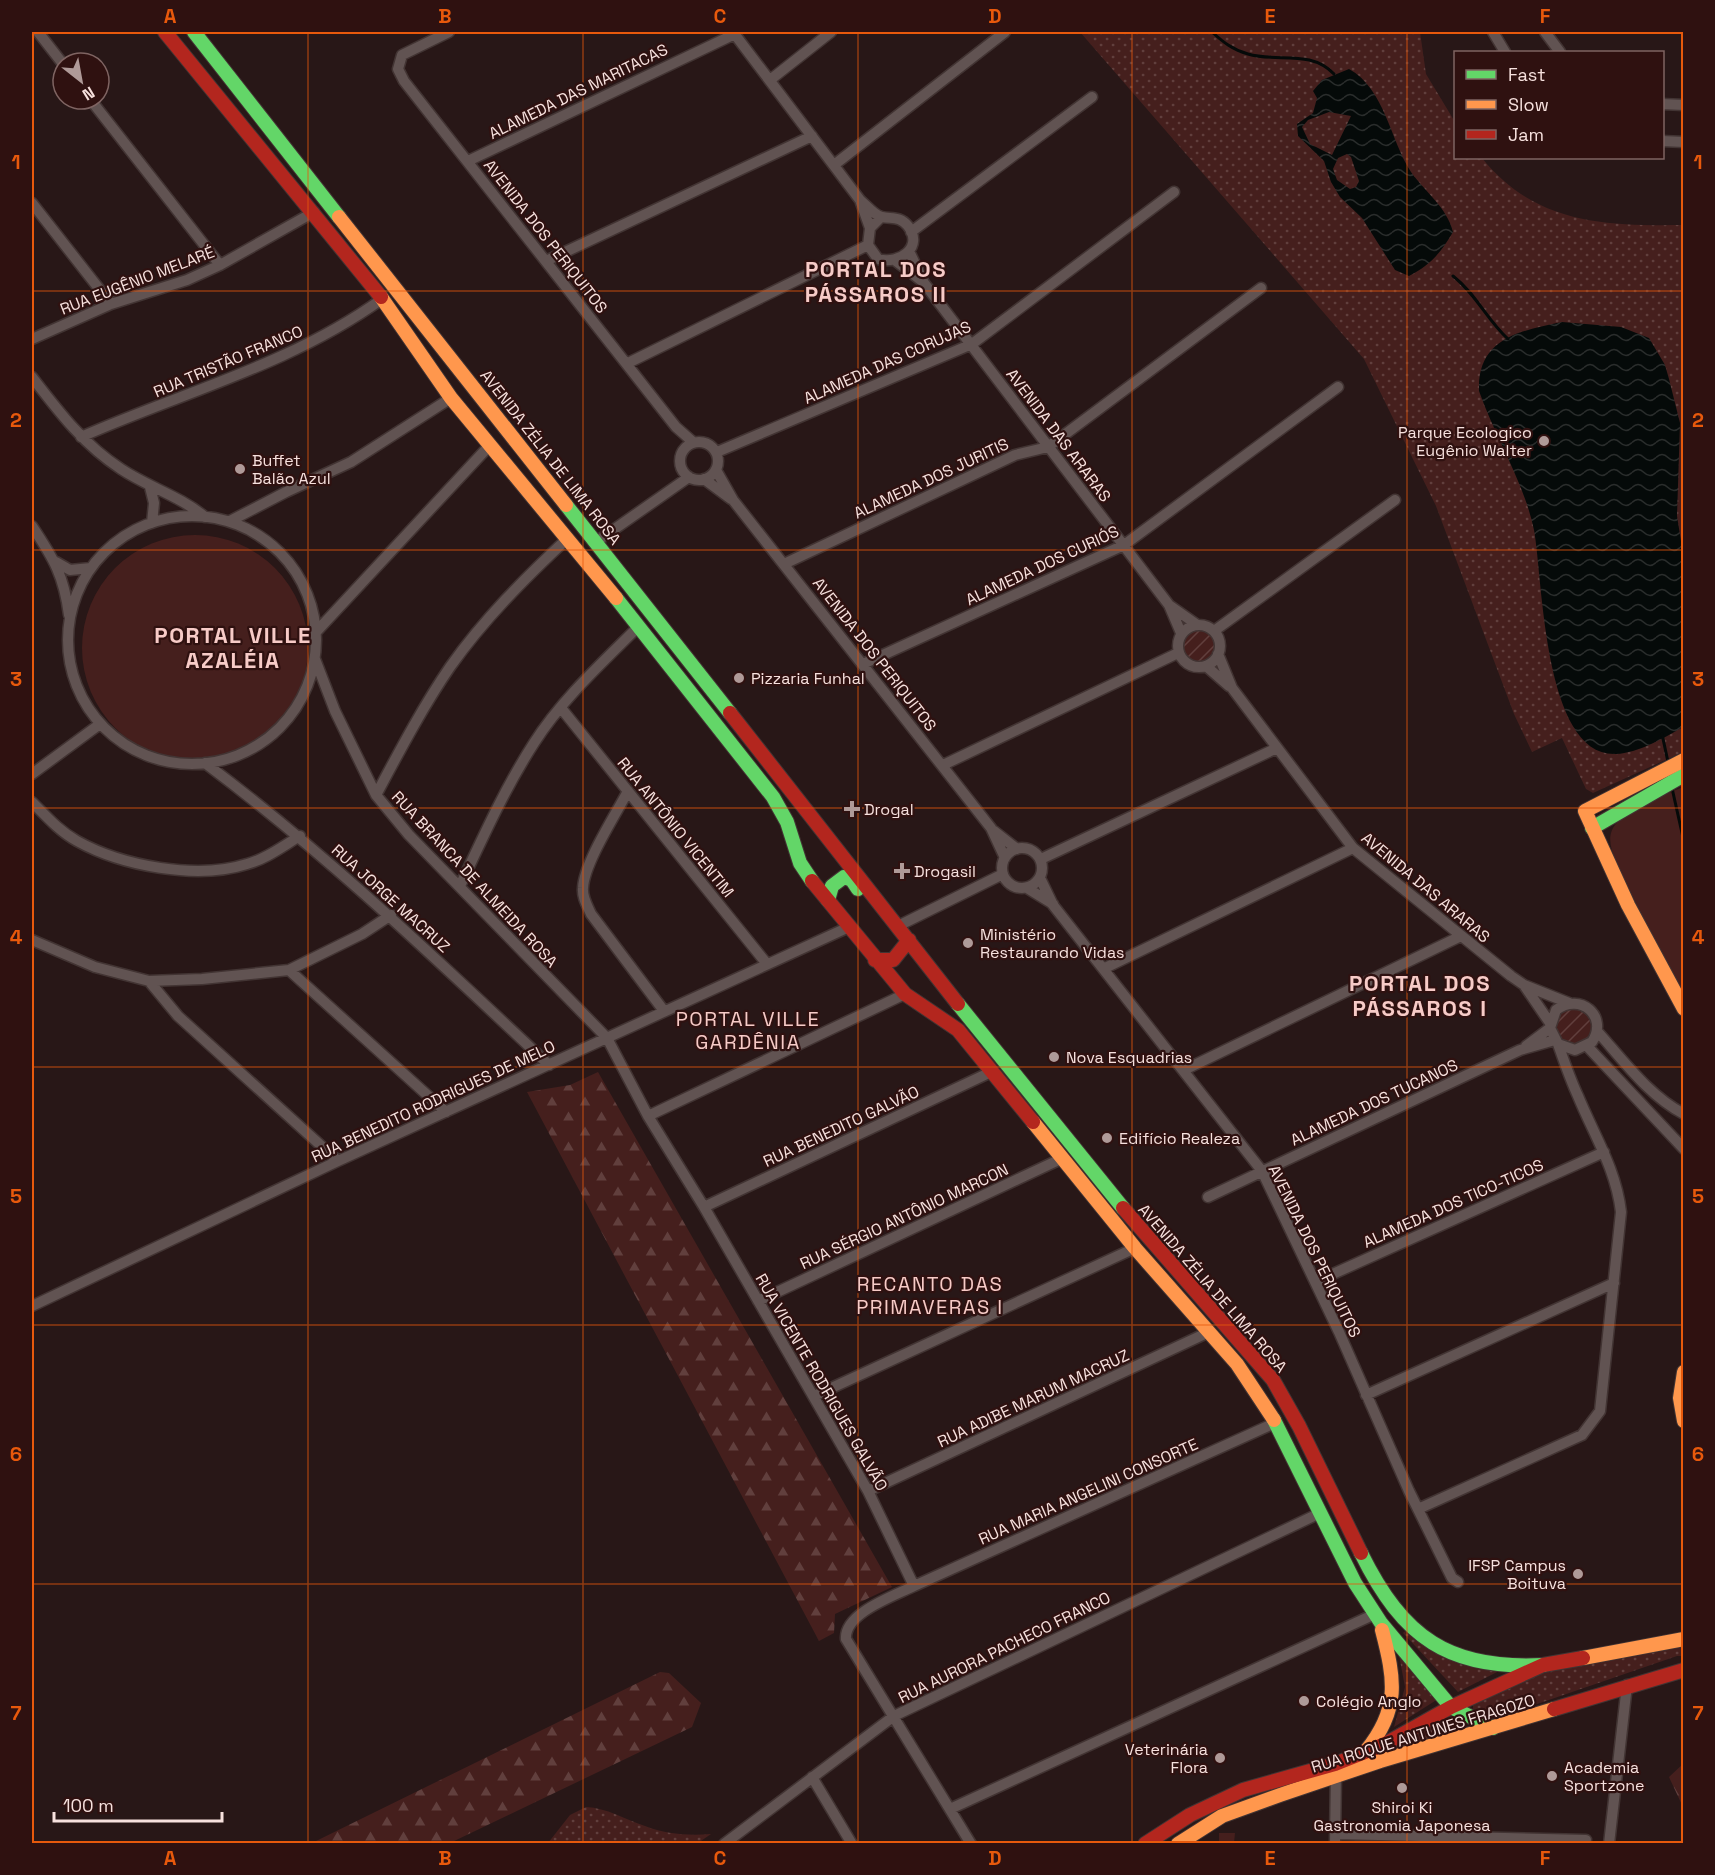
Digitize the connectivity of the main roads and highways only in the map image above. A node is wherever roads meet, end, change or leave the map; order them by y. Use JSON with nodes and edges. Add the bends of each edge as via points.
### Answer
{"nodes":[{"id":1,"x":165,"y":32,"type":"edge"},
{"id":2,"x":194,"y":32,"type":"edge"},
{"id":3,"x":1683,"y":760,"type":"edge"},
{"id":4,"x":1683,"y":775,"type":"edge"},
{"id":5,"x":1592,"y":828,"type":"junction"},
{"id":6,"x":828,"y":900,"type":"junction"},
{"id":7,"x":879,"y":906,"type":"junction"},
{"id":8,"x":909,"y":940,"type":"junction"},
{"id":9,"x":875,"y":960,"type":"junction"},
{"id":10,"x":1683,"y":1009,"type":"edge"},
{"id":11,"x":1683,"y":1372,"type":"edge"},
{"id":12,"x":1683,"y":1421,"type":"edge"},
{"id":13,"x":1378,"y":1619,"type":"junction"},
{"id":14,"x":1683,"y":1639,"type":"edge"},
{"id":15,"x":1543,"y":1665,"type":"junction"},
{"id":16,"x":1683,"y":1670,"type":"edge"},
{"id":17,"x":1451,"y":1707,"type":"junction"},
{"id":18,"x":1493,"y":1728,"type":"junction"},
{"id":19,"x":1364,"y":1752,"type":"junction"},
{"id":20,"x":1336,"y":1770,"type":"junction"},
{"id":21,"x":1176,"y":1826,"type":"junction"},
{"id":22,"x":1145,"y":1843,"type":"edge"},
{"id":23,"x":1170,"y":1843,"type":"edge"}],
"edges":[{"from":1,"to":6,"type":"main road","name":"AVENIDA ZÉLIA DE LIMA ROSA","via":[[314,212],[382,299],[451,398],[568,538],[773,797],[787,822],[800,863]]},
{"from":2,"to":7,"type":"main road","name":"AVENIDA ZÉLIA DE LIMA ROSA"},
{"from":3,"to":5,"type":"main road","via":[[1585,811]]},
{"from":4,"to":5,"type":"main road"},
{"from":5,"to":10,"type":"main road"},
{"from":6,"to":7,"type":"main road","name":"AVENIDA ZÉLIA DE LIMA ROSA","via":[[833,884],[844,877],[852,880],[867,901]]},
{"from":6,"to":9,"type":"main road","name":"AVENIDA ZÉLIA DE LIMA ROSA"},
{"from":7,"to":8,"type":"main road","name":"AVENIDA ZÉLIA DE LIMA ROSA"},
{"from":8,"to":9,"type":"main road","via":[[892,960]]},
{"from":8,"to":15,"type":"main road","name":"AVENIDA ZÉLIA DE LIMA ROSA","via":[[1147,1238],[1273,1380],[1371,1572],[1403,1620],[1436,1646],[1464,1659],[1505,1667]]},
{"from":9,"to":13,"type":"main road","name":"AVENIDA ZÉLIA DE LIMA ROSA","via":[[905,994],[958,1030],[1135,1248],[1237,1364],[1275,1423],[1355,1583]]},
{"from":11,"to":12,"type":"main road"},
{"from":13,"to":17,"type":"main road","name":"AVENIDA ZÉLIA DE LIMA ROSA"},
{"from":13,"to":19,"type":"main road","name":"AVENIDA ZÉLIA DE LIMA ROSA","via":[[1393,1674],[1393,1703],[1383,1729]]},
{"from":14,"to":15,"type":"main road","name":"RUA ROQUE ANTUNES FRAGOZO"},
{"from":15,"to":17,"type":"main road","name":"RUA ROQUE ANTUNES FRAGOZO"},
{"from":16,"to":18,"type":"main road","name":"RUA ROQUE ANTUNES FRAGOZO"},
{"from":17,"to":18,"type":"main road","name":"AVENIDA ZÉLIA DE LIMA ROSA"},
{"from":17,"to":19,"type":"main road","name":"RUA ROQUE ANTUNES FRAGOZO"},
{"from":18,"to":20,"type":"main road","name":"RUA ROQUE ANTUNES FRAGOZO"},
{"from":19,"to":20,"type":"main road","name":"RUA ROQUE ANTUNES FRAGOZO"},
{"from":20,"to":21,"type":"main road","name":"RUA ROQUE ANTUNES FRAGOZO","via":[[1243,1790],[1190,1815]]},
{"from":20,"to":23,"type":"main road","name":"RUA ROQUE ANTUNES FRAGOZO","via":[[1228,1814]]},
{"from":21,"to":22,"type":"main road","name":"RUA ROQUE ANTUNES FRAGOZO"},
{"from":21,"to":23,"type":"main road","name":"RUA ROQUE ANTUNES FRAGOZO"},
{"from":22,"to":23,"type":"main road","name":"RUA ROQUE ANTUNES FRAGOZO"}]}
